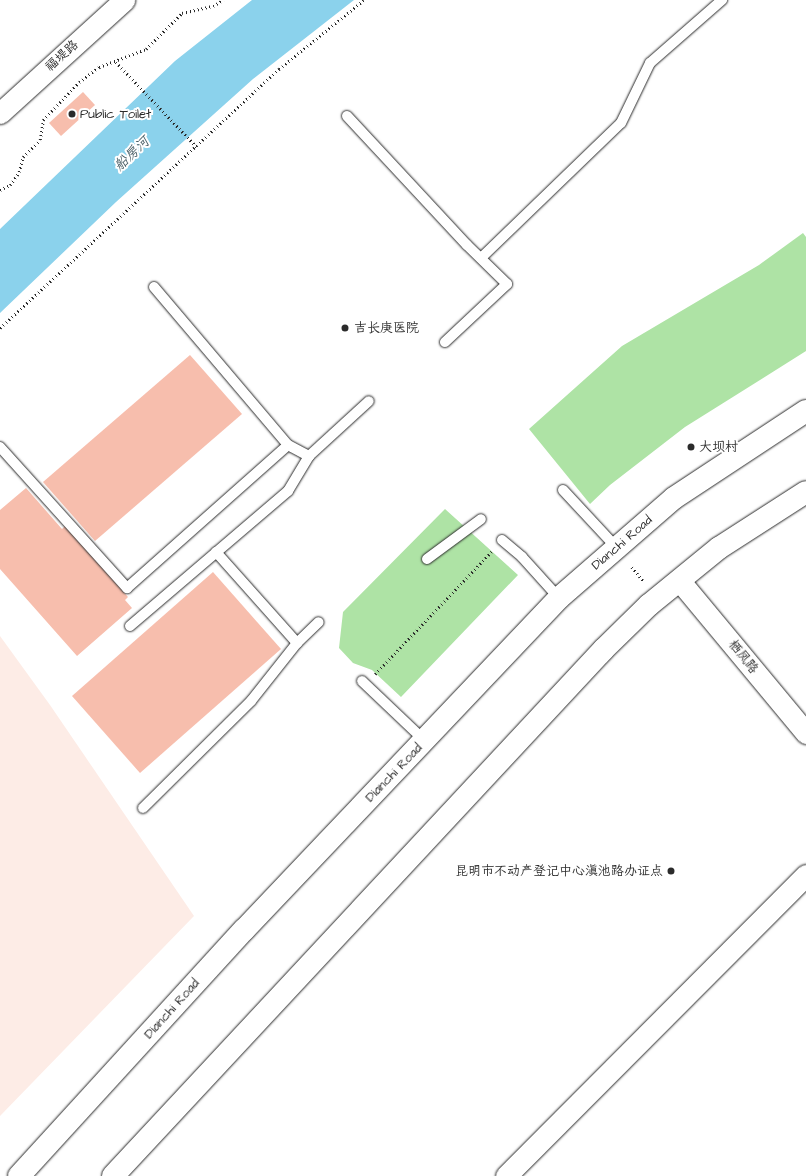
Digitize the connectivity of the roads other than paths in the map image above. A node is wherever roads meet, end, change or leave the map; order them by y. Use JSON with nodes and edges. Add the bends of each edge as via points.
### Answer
{"nodes":[{"id":1,"x":124,"y":0,"type":"edge"},
{"id":2,"x":722,"y":0,"type":"edge"},
{"id":3,"x":0,"y":113,"type":"edge"},
{"id":4,"x":347,"y":116,"type":"dead end"},
{"id":5,"x":481,"y":258,"type":"junction"},
{"id":6,"x":154,"y":287,"type":"dead end"},
{"id":7,"x":445,"y":342,"type":"dead end"},
{"id":8,"x":369,"y":401,"type":"dead end"},
{"id":9,"x":806,"y":411,"type":"edge"},
{"id":10,"x":288,"y":445,"type":"junction"},
{"id":11,"x":0,"y":447,"type":"edge"},
{"id":12,"x":309,"y":456,"type":"junction"},
{"id":13,"x":563,"y":490,"type":"dead end"},
{"id":14,"x":806,"y":492,"type":"edge"},
{"id":15,"x":481,"y":519,"type":"dead end"},
{"id":16,"x":502,"y":540,"type":"road end"},
{"id":17,"x":616,"y":547,"type":"junction"},
{"id":18,"x":216,"y":552,"type":"junction"},
{"id":19,"x":427,"y":559,"type":"dead end"},
{"id":20,"x":680,"y":580,"type":"junction"},
{"id":21,"x":558,"y":598,"type":"junction"},
{"id":22,"x":318,"y":622,"type":"dead end"},
{"id":23,"x":130,"y":626,"type":"dead end"},
{"id":24,"x":297,"y":642,"type":"junction"},
{"id":25,"x":362,"y":681,"type":"road end"},
{"id":26,"x":806,"y":733,"type":"edge"},
{"id":27,"x":425,"y":741,"type":"junction"},
{"id":28,"x":143,"y":808,"type":"dead end"},
{"id":29,"x":806,"y":875,"type":"edge"},
{"id":30,"x":19,"y":1176,"type":"edge"},
{"id":31,"x":113,"y":1176,"type":"edge"},
{"id":32,"x":506,"y":1176,"type":"edge"}],
"edges":[{"from":1,"to":3,"type":"street","name":"福堤路"},
{"from":2,"to":5,"type":"lane","via":[[650,63],[621,123]]},
{"from":4,"to":5,"type":"lane"},
{"from":5,"to":7,"type":"lane","via":[[507,284]]},
{"from":6,"to":10,"type":"lane"},
{"from":8,"to":12,"type":"lane"},
{"from":9,"to":17,"type":"main road","name":"Dianchi Road","via":[[674,498]]},
{"from":10,"to":11,"type":"lane","via":[[127,588]]},
{"from":10,"to":12,"type":"lane"},
{"from":12,"to":18,"type":"lane","via":[[288,491]]},
{"from":13,"to":17,"type":"lane"},
{"from":14,"to":20,"type":"main road","via":[[719,548]]},
{"from":15,"to":19,"type":"lane"},
{"from":16,"to":21,"type":"lane","via":[[522,557]]},
{"from":17,"to":21,"type":"main road","name":"Dianchi Road"},
{"from":18,"to":23,"type":"lane"},
{"from":18,"to":24,"type":"lane"},
{"from":20,"to":26,"type":"street","name":"栖凤路"},
{"from":20,"to":31,"type":"main road","via":[[648,605],[604,649]]},
{"from":21,"to":27,"type":"main road","name":"Dianchi Road"},
{"from":22,"to":24,"type":"lane"},
{"from":24,"to":28,"type":"lane","via":[[251,701]]},
{"from":25,"to":27,"type":"lane"},
{"from":27,"to":30,"type":"main road","name":"Dianchi Road","via":[[244,930]]},
{"from":29,"to":32,"type":"street"}]}
